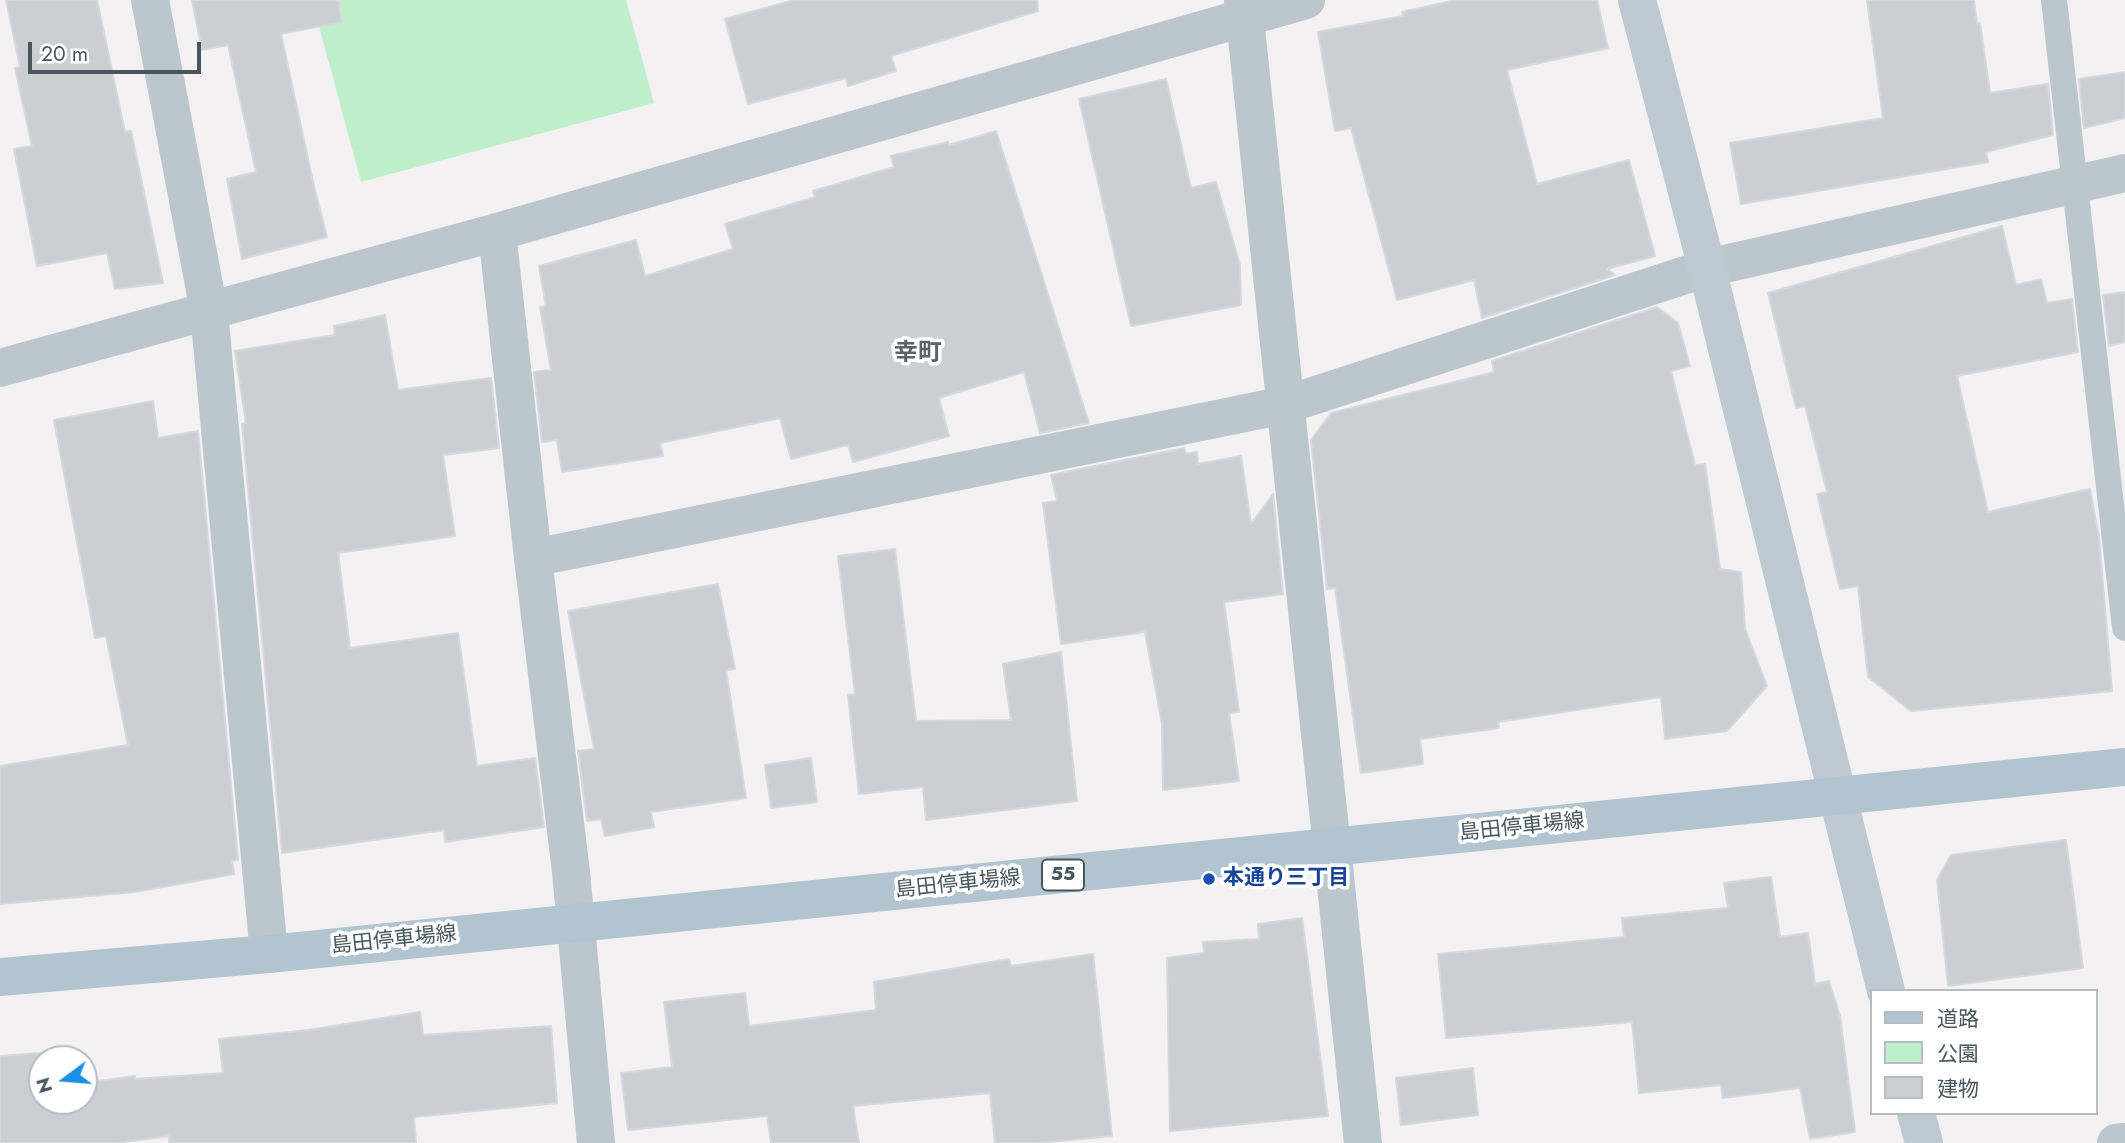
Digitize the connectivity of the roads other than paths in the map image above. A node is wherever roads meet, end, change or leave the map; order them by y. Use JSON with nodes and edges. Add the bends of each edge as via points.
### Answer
{"nodes":[{"id":1,"x":150,"y":0,"type":"edge"},
{"id":2,"x":1306,"y":0,"type":"edge"},
{"id":3,"x":1637,"y":0,"type":"edge"},
{"id":4,"x":2054,"y":0,"type":"edge"},
{"id":5,"x":1244,"y":9,"type":"edge"},
{"id":6,"x":2125,"y":173,"type":"edge"},
{"id":7,"x":2075,"y":183,"type":"junction"},
{"id":8,"x":497,"y":232,"type":"junction"},
{"id":9,"x":1707,"y":268,"type":"junction"},
{"id":10,"x":209,"y":311,"type":"junction"},
{"id":11,"x":0,"y":368,"type":"edge"},
{"id":12,"x":1285,"y":405,"type":"junction"},
{"id":13,"x":533,"y":558,"type":"junction"},
{"id":14,"x":2125,"y":628,"type":"edge"},
{"id":15,"x":2125,"y":767,"type":"edge"},
{"id":16,"x":1838,"y":795,"type":"junction"},
{"id":17,"x":1333,"y":848,"type":"junction"},
{"id":18,"x":575,"y":923,"type":"junction"},
{"id":19,"x":269,"y":954,"type":"junction"},
{"id":20,"x":0,"y":977,"type":"edge"},
{"id":21,"x":1886,"y":989,"type":"edge"},
{"id":22,"x":1917,"y":1115,"type":"edge"},
{"id":23,"x":2125,"y":1142,"type":"edge"},
{"id":24,"x":596,"y":1143,"type":"edge"},
{"id":25,"x":1363,"y":1143,"type":"edge"},
{"id":26,"x":1924,"y":1143,"type":"edge"},
{"id":27,"x":2116,"y":1143,"type":"edge"}],
"edges":[{"from":1,"to":10,"type":"street"},
{"from":2,"to":5,"type":"street"},
{"from":3,"to":9,"type":"street"},
{"from":4,"to":7,"type":"lane"},
{"from":5,"to":8,"type":"street"},
{"from":5,"to":12,"type":"street"},
{"from":6,"to":7,"type":"street"},
{"from":7,"to":9,"type":"street"},
{"from":7,"to":14,"type":"lane"},
{"from":8,"to":10,"type":"street"},
{"from":8,"to":13,"type":"street"},
{"from":9,"to":12,"type":"street"},
{"from":9,"to":16,"type":"street"},
{"from":10,"to":11,"type":"street"},
{"from":10,"to":19,"type":"street"},
{"from":12,"to":13,"type":"street"},
{"from":12,"to":17,"type":"street"},
{"from":13,"to":18,"type":"street"},
{"from":15,"to":16,"type":"main road","name":"島田停車場線","number":"55"},
{"from":16,"to":17,"type":"main road","name":"島田停車場線","number":"55"},
{"from":16,"to":21,"type":"street"},
{"from":17,"to":18,"type":"main road","name":"島田停車場線","number":"55"},
{"from":17,"to":25,"type":"street"},
{"from":18,"to":19,"type":"main road","name":"島田停車場線","number":"55"},
{"from":18,"to":24,"type":"street"},
{"from":19,"to":20,"type":"main road","name":"島田停車場線","number":"55"},
{"from":22,"to":26,"type":"street"},
{"from":23,"to":27,"type":"street"}]}
